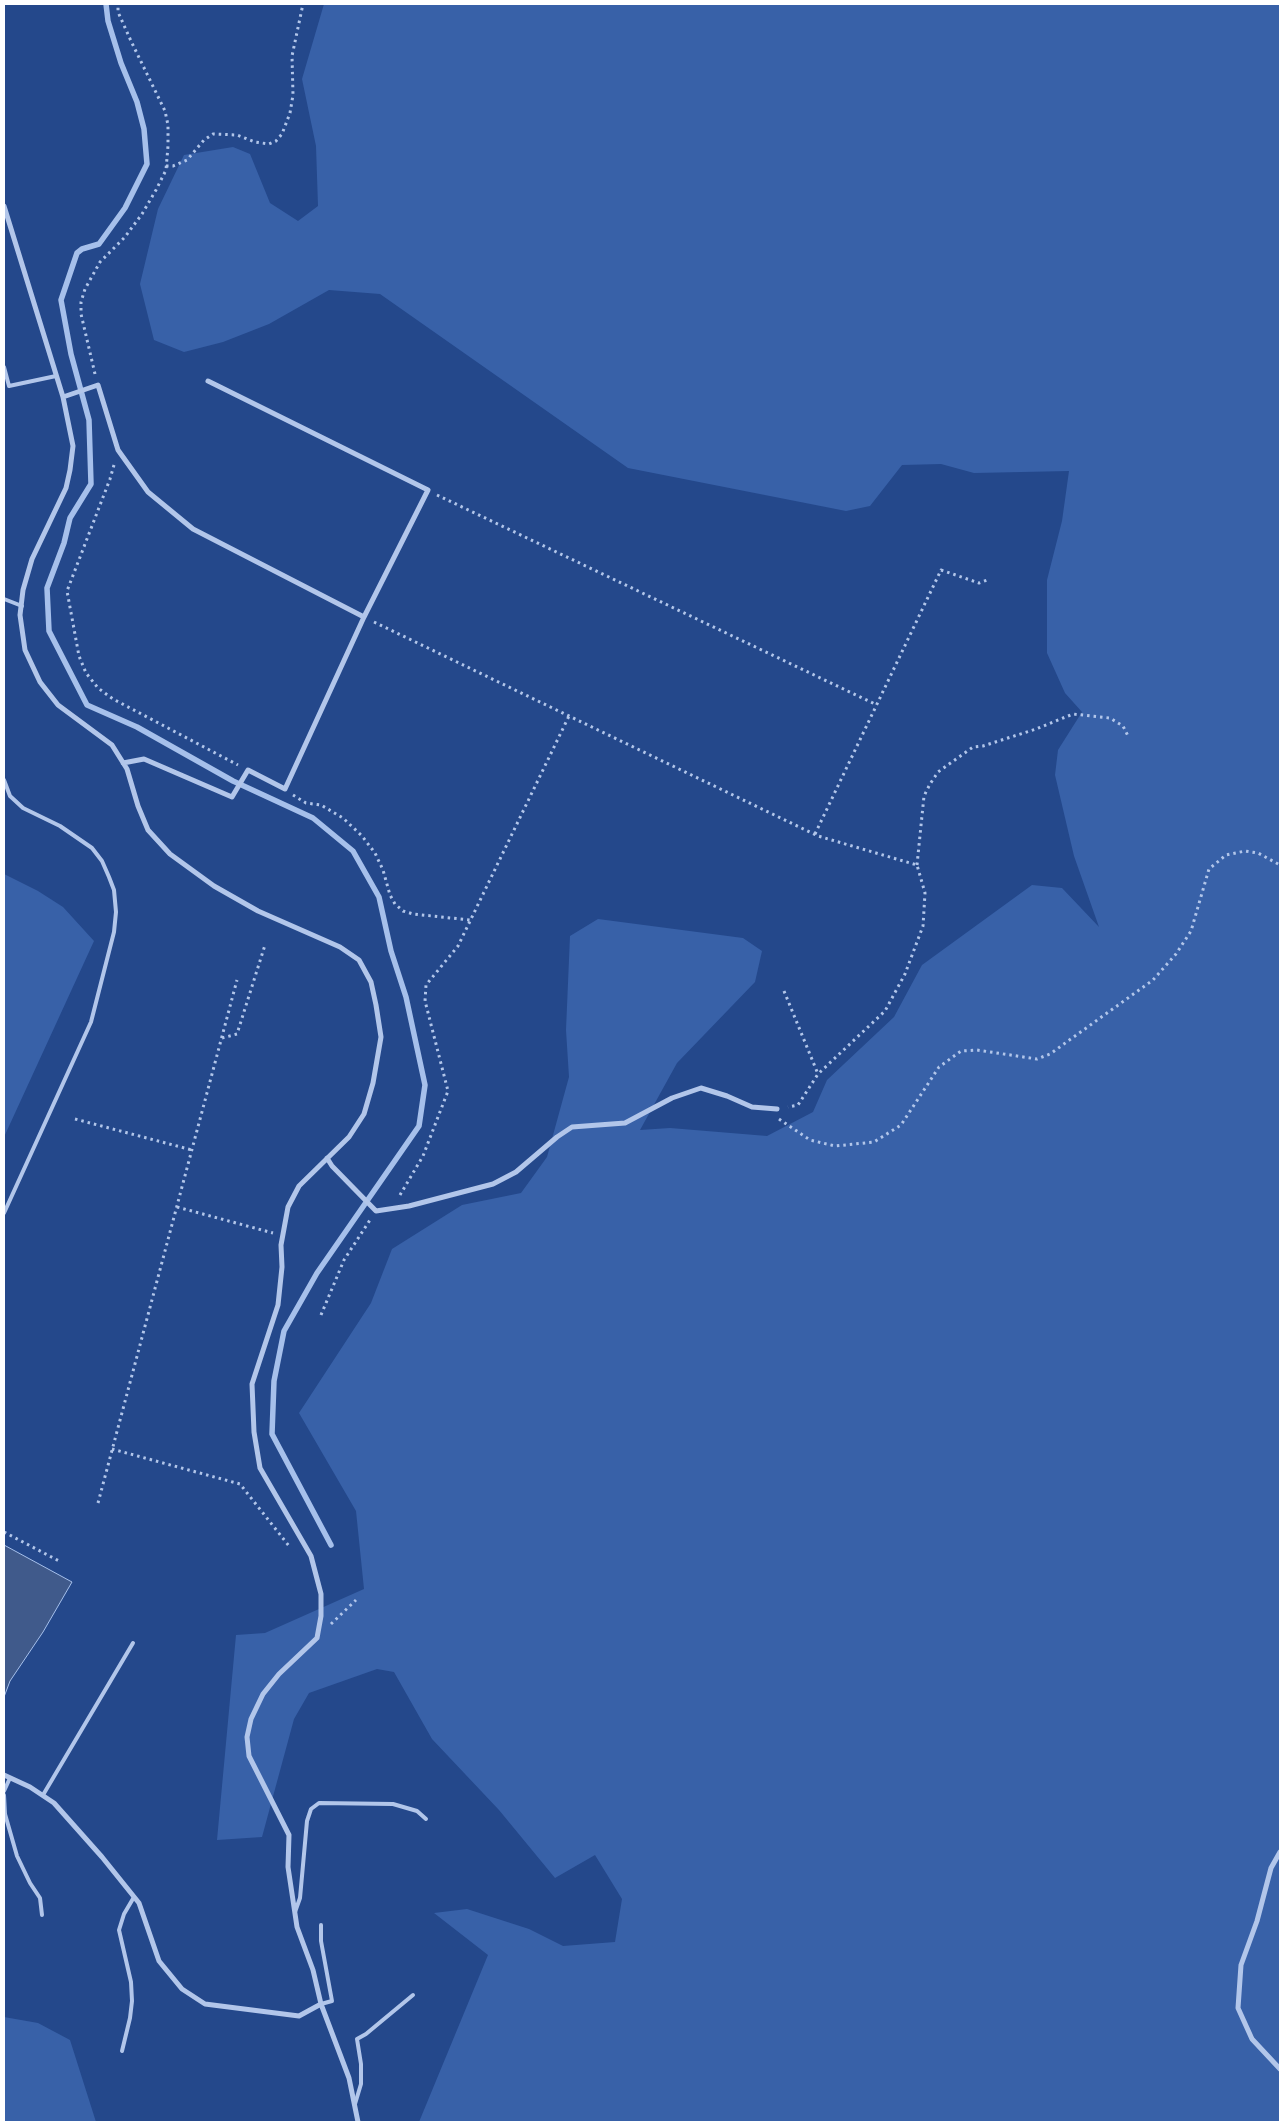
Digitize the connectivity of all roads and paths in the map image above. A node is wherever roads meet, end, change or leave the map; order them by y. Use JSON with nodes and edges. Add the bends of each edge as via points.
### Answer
{"nodes":[{"id":1,"x":118,"y":4,"type":"edge"},
{"id":2,"x":303,"y":4,"type":"edge"},
{"id":3,"x":166,"y":166,"type":"junction"},
{"id":4,"x":4,"y":206,"type":"edge"},
{"id":5,"x":4,"y":367,"type":"edge"},
{"id":6,"x":56,"y":376,"type":"junction"},
{"id":7,"x":208,"y":382,"type":"dead end"},
{"id":8,"x":98,"y":385,"type":"junction"},
{"id":9,"x":63,"y":397,"type":"junction"},
{"id":10,"x":118,"y":450,"type":"junction"},
{"id":11,"x":428,"y":490,"type":"junction"},
{"id":12,"x":990,"y":579,"type":"dead end"},
{"id":13,"x":4,"y":599,"type":"edge"},
{"id":14,"x":22,"y":606,"type":"junction"},
{"id":15,"x":364,"y":617,"type":"junction"},
{"id":16,"x":877,"y":706,"type":"junction"},
{"id":17,"x":569,"y":716,"type":"junction"},
{"id":18,"x":1129,"y":738,"type":"dead end"},
{"id":19,"x":124,"y":763,"type":"junction"},
{"id":20,"x":248,"y":770,"type":"junction"},
{"id":21,"x":4,"y":780,"type":"edge"},
{"id":22,"x":285,"y":789,"type":"junction"},
{"id":23,"x":815,"y":835,"type":"junction"},
{"id":24,"x":917,"y":865,"type":"junction"},
{"id":25,"x":1280,"y":865,"type":"edge"},
{"id":26,"x":470,"y":920,"type":"junction"},
{"id":27,"x":265,"y":945,"type":"dead end"},
{"id":28,"x":237,"y":980,"type":"dead end"},
{"id":29,"x":784,"y":991,"type":"dead end"},
{"id":30,"x":222,"y":1038,"type":"junction"},
{"id":31,"x":818,"y":1074,"type":"junction"},
{"id":32,"x":777,"y":1109,"type":"junction"},
{"id":33,"x":76,"y":1119,"type":"dead end"},
{"id":34,"x":192,"y":1150,"type":"junction"},
{"id":35,"x":327,"y":1158,"type":"junction"},
{"id":36,"x":176,"y":1207,"type":"junction"},
{"id":37,"x":393,"y":1208,"type":"junction"},
{"id":38,"x":376,"y":1211,"type":"junction"},
{"id":39,"x":4,"y":1213,"type":"edge"},
{"id":40,"x":283,"y":1236,"type":"junction"},
{"id":41,"x":322,"y":1315,"type":"dead end"},
{"id":42,"x":112,"y":1449,"type":"junction"},
{"id":43,"x":98,"y":1503,"type":"dead end"},
{"id":44,"x":4,"y":1532,"type":"edge"},
{"id":45,"x":311,"y":1556,"type":"junction"},
{"id":46,"x":59,"y":1560,"type":"dead end"},
{"id":47,"x":356,"y":1600,"type":"dead end"},
{"id":48,"x":336,"y":1619,"type":"dead end"},
{"id":49,"x":133,"y":1644,"type":"dead end"},
{"id":50,"x":4,"y":1775,"type":"edge"},
{"id":51,"x":10,"y":1778,"type":"junction"},
{"id":52,"x":4,"y":1791,"type":"edge"},
{"id":53,"x":4,"y":1794,"type":"edge"},
{"id":54,"x":43,"y":1795,"type":"junction"},
{"id":55,"x":426,"y":1819,"type":"dead end"},
{"id":56,"x":1280,"y":1852,"type":"edge"},
{"id":57,"x":134,"y":1897,"type":"junction"},
{"id":58,"x":295,"y":1914,"type":"junction"},
{"id":59,"x":42,"y":1915,"type":"dead end"},
{"id":60,"x":321,"y":1924,"type":"dead end"},
{"id":61,"x":413,"y":1995,"type":"dead end"},
{"id":62,"x":321,"y":2004,"type":"junction"},
{"id":63,"x":122,"y":2051,"type":"dead end"},
{"id":64,"x":1280,"y":2069,"type":"edge"},
{"id":65,"x":355,"y":2104,"type":"junction"},
{"id":66,"x":358,"y":2122,"type":"edge"}],
"edges":[{"from":1,"to":3,"type":"path","via":[[118,12],[165,111],[168,126]]},
{"from":2,"to":3,"type":"path","via":[[292,56],[293,95],[282,134],[269,144],[237,135],[213,134],[187,160]]},
{"from":3,"to":8,"type":"path","via":[[142,214],[100,262],[85,288],[81,314]]},
{"from":4,"to":6,"type":"street"},
{"from":5,"to":6,"type":"lane","via":[[9,386]]},
{"from":6,"to":9,"type":"street"},
{"from":7,"to":11,"type":"street"},
{"from":8,"to":9,"type":"street"},
{"from":8,"to":10,"type":"street"},
{"from":9,"to":14,"type":"street","via":[[73,446],[70,470],[66,488],[32,559]]},
{"from":10,"to":15,"type":"street","via":[[148,492],[193,529]]},
{"from":10,"to":20,"type":"path","via":[[67,591],[79,656],[86,673],[113,700]]},
{"from":11,"to":15,"type":"street"},
{"from":11,"to":16,"type":"path"},
{"from":12,"to":16,"type":"path","via":[[979,583],[942,570]]},
{"from":13,"to":14,"type":"lane"},
{"from":14,"to":19,"type":"street","via":[[20,615],[25,650],[40,682],[58,705],[112,745]]},
{"from":15,"to":17,"type":"path"},
{"from":15,"to":22,"type":"street"},
{"from":16,"to":23,"type":"path"},
{"from":17,"to":23,"type":"path"},
{"from":17,"to":26,"type":"path"},
{"from":18,"to":24,"type":"path","via":[[1123,726],[1110,718],[1074,714],[973,747],[938,772],[924,796]]},
{"from":19,"to":20,"type":"street","via":[[144,760],[232,797]]},
{"from":19,"to":35,"type":"street","via":[[148,830],[170,854],[214,886],[258,911],[340,947],[359,960],[371,982],[381,1037],[373,1083],[364,1114],[349,1137]]},
{"from":20,"to":22,"type":"street"},
{"from":21,"to":39,"type":"lane","via":[[10,796],[22,808],[60,826],[92,848],[102,861],[114,890],[116,912],[91,1022]]},
{"from":22,"to":26,"type":"path","via":[[306,803],[322,805],[343,818],[362,836],[375,853],[395,904],[403,911]]},
{"from":23,"to":24,"type":"path"},
{"from":24,"to":31,"type":"path","via":[[925,893],[923,926],[905,974],[885,1011]]},
{"from":25,"to":32,"type":"path","via":[[1258,853],[1245,851],[1226,855],[1209,870],[1191,931],[1153,980],[1037,1060],[977,1050],[961,1051],[939,1067],[901,1125],[874,1142],[835,1146],[810,1140],[779,1119]]},
{"from":26,"to":37,"type":"path","via":[[458,946],[426,985],[425,1001],[448,1091],[423,1156]]},
{"from":27,"to":30,"type":"path","via":[[237,1034]]},
{"from":28,"to":30,"type":"path"},
{"from":29,"to":31,"type":"path"},
{"from":30,"to":34,"type":"path"},
{"from":31,"to":32,"type":"path","via":[[798,1105]]},
{"from":32,"to":37,"type":"street","via":[[752,1107],[701,1088],[672,1098],[625,1123],[572,1127],[516,1172],[493,1184]]},
{"from":33,"to":34,"type":"path"},
{"from":34,"to":36,"type":"path"},
{"from":35,"to":38,"type":"street"},
{"from":35,"to":40,"type":"street","via":[[299,1186],[288,1208]]},
{"from":36,"to":40,"type":"path"},
{"from":36,"to":42,"type":"path"},
{"from":37,"to":38,"type":"street"},
{"from":38,"to":41,"type":"path","via":[[344,1260]]},
{"from":40,"to":45,"type":"street","via":[[278,1304],[252,1384],[254,1432],[260,1468]]},
{"from":42,"to":43,"type":"path"},
{"from":42,"to":45,"type":"path","via":[[240,1484],[296,1554]]},
{"from":44,"to":46,"type":"path"},
{"from":45,"to":58,"type":"street","via":[[321,1594],[322,1616],[317,1638],[263,1694],[251,1719],[247,1737],[249,1756],[289,1835],[288,1867]]},
{"from":47,"to":48,"type":"path"},
{"from":49,"to":54,"type":"lane"},
{"from":50,"to":51,"type":"street"},
{"from":51,"to":52,"type":"lane"},
{"from":51,"to":54,"type":"street"},
{"from":53,"to":59,"type":"lane","via":[[5,1814],[17,1856],[40,1898]]},
{"from":54,"to":57,"type":"street","via":[[54,1803]]},
{"from":55,"to":58,"type":"lane","via":[[416,1811],[393,1804],[319,1803],[311,1809],[307,1821],[300,1898]]},
{"from":56,"to":64,"type":"street","via":[[1270,1868],[1241,1965],[1238,2008],[1252,2039]]},
{"from":57,"to":62,"type":"street","via":[[159,1961],[182,1989],[206,2004],[299,2016]]},
{"from":57,"to":63,"type":"lane","via":[[119,1930],[130,1976],[132,2001]]},
{"from":58,"to":62,"type":"street"},
{"from":60,"to":62,"type":"lane","via":[[332,2001]]},
{"from":61,"to":65,"type":"lane","via":[[357,2039],[361,2084]]},
{"from":62,"to":65,"type":"street","via":[[349,2078]]},
{"from":65,"to":66,"type":"street"}]}
